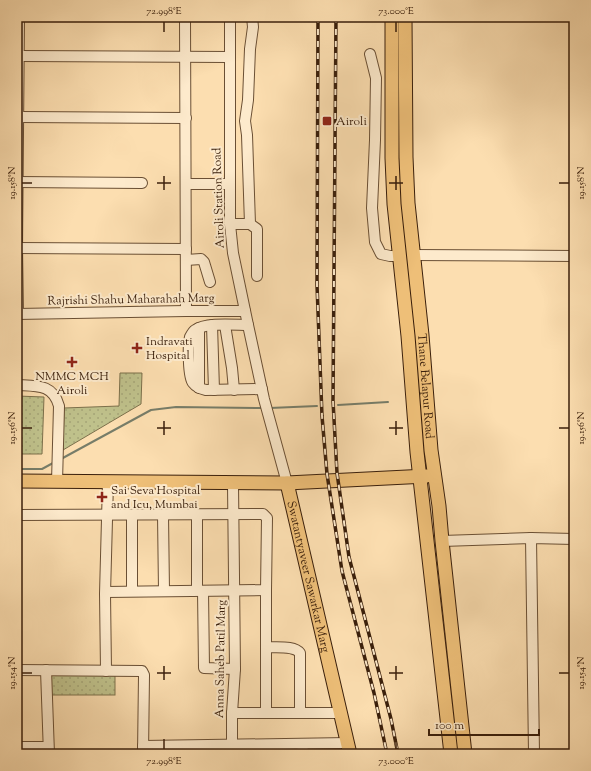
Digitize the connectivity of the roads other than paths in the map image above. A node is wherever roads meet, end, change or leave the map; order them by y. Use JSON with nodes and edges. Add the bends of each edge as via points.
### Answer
{"nodes":[{"id":1,"x":20,"y":17,"type":"edge"},
{"id":2,"x":185,"y":17,"type":"edge"},
{"id":3,"x":230,"y":17,"type":"edge"},
{"id":4,"x":252,"y":17,"type":"edge"},
{"id":5,"x":392,"y":17,"type":"edge"},
{"id":6,"x":406,"y":17,"type":"edge"},
{"id":7,"x":370,"y":54,"type":"dead end"},
{"id":8,"x":19,"y":56,"type":"junction"},
{"id":9,"x":186,"y":57,"type":"junction"},
{"id":10,"x":230,"y":57,"type":"junction"},
{"id":11,"x":186,"y":118,"type":"junction"},
{"id":12,"x":18,"y":122,"type":"edge"},
{"id":13,"x":17,"y":182,"type":"edge"},
{"id":14,"x":142,"y":184,"type":"dead end"},
{"id":15,"x":186,"y":184,"type":"junction"},
{"id":16,"x":229,"y":184,"type":"junction"},
{"id":17,"x":230,"y":224,"type":"junction"},
{"id":18,"x":250,"y":224,"type":"junction"},
{"id":19,"x":17,"y":240,"type":"edge"},
{"id":20,"x":17,"y":248,"type":"edge"},
{"id":21,"x":186,"y":249,"type":"junction"},
{"id":22,"x":413,"y":254,"type":"junction"},
{"id":23,"x":399,"y":256,"type":"junction"},
{"id":24,"x":574,"y":256,"type":"edge"},
{"id":25,"x":186,"y":260,"type":"junction"},
{"id":26,"x":257,"y":276,"type":"dead end"},
{"id":27,"x":210,"y":282,"type":"dead end"},
{"id":28,"x":186,"y":311,"type":"junction"},
{"id":29,"x":245,"y":311,"type":"junction"},
{"id":30,"x":18,"y":314,"type":"edge"},
{"id":31,"x":212,"y":325,"type":"junction"},
{"id":32,"x":225,"y":325,"type":"junction"},
{"id":33,"x":248,"y":325,"type":"junction"},
{"id":34,"x":17,"y":385,"type":"edge"},
{"id":35,"x":214,"y":390,"type":"junction"},
{"id":36,"x":234,"y":390,"type":"junction"},
{"id":37,"x":263,"y":394,"type":"junction"},
{"id":38,"x":434,"y":475,"type":"junction"},
{"id":39,"x":420,"y":476,"type":"junction"},
{"id":40,"x":57,"y":478,"type":"junction"},
{"id":41,"x":17,"y":481,"type":"edge"},
{"id":42,"x":108,"y":482,"type":"junction"},
{"id":43,"x":233,"y":484,"type":"junction"},
{"id":44,"x":287,"y":484,"type":"junction"},
{"id":45,"x":232,"y":514,"type":"junction"},
{"id":46,"x":17,"y":515,"type":"edge"},
{"id":47,"x":107,"y":515,"type":"junction"},
{"id":48,"x":132,"y":515,"type":"junction"},
{"id":49,"x":163,"y":515,"type":"junction"},
{"id":50,"x":197,"y":515,"type":"junction"},
{"id":51,"x":531,"y":538,"type":"junction"},
{"id":52,"x":574,"y":539,"type":"edge"},
{"id":53,"x":442,"y":541,"type":"junction"},
{"id":54,"x":234,"y":590,"type":"junction"},
{"id":55,"x":266,"y":590,"type":"junction"},
{"id":56,"x":132,"y":591,"type":"junction"},
{"id":57,"x":164,"y":591,"type":"junction"},
{"id":58,"x":200,"y":591,"type":"junction"},
{"id":59,"x":106,"y":592,"type":"junction"},
{"id":60,"x":266,"y":647,"type":"junction"},
{"id":61,"x":234,"y":669,"type":"junction"},
{"id":62,"x":17,"y":670,"type":"edge"},
{"id":63,"x":46,"y":670,"type":"junction"},
{"id":64,"x":106,"y":671,"type":"junction"},
{"id":65,"x":232,"y":713,"type":"junction"},
{"id":66,"x":266,"y":713,"type":"junction"},
{"id":67,"x":300,"y":713,"type":"junction"},
{"id":68,"x":341,"y":713,"type":"junction"},
{"id":69,"x":17,"y":747,"type":"edge"},
{"id":70,"x":232,"y":749,"type":"edge"},
{"id":71,"x":303,"y":749,"type":"edge"},
{"id":72,"x":349,"y":749,"type":"edge"},
{"id":73,"x":48,"y":750,"type":"edge"},
{"id":74,"x":143,"y":750,"type":"edge"},
{"id":75,"x":199,"y":750,"type":"edge"},
{"id":76,"x":451,"y":754,"type":"edge"},
{"id":77,"x":465,"y":754,"type":"edge"},
{"id":78,"x":534,"y":754,"type":"edge"}],
"edges":[{"from":1,"to":8,"type":"street"},
{"from":2,"to":9,"type":"street"},
{"from":3,"to":10,"type":"street","name":"Airoli Station Road"},
{"from":4,"to":18,"type":"street","via":[[245,121]]},
{"from":5,"to":23,"type":"main road","name":"Thane Belapur Road","via":[[392,158]]},
{"from":6,"to":22,"type":"main road","name":"Thane Belapur Road","via":[[406,157]]},
{"from":7,"to":23,"type":"street","via":[[376,78],[372,208],[375,242],[381,254]]},
{"from":8,"to":9,"type":"street"},
{"from":8,"to":12,"type":"street"},
{"from":9,"to":10,"type":"street"},
{"from":9,"to":11,"type":"street"},
{"from":10,"to":16,"type":"street","name":"Airoli Station Road"},
{"from":11,"to":12,"type":"street"},
{"from":11,"to":15,"type":"street"},
{"from":12,"to":13,"type":"street"},
{"from":13,"to":14,"type":"street"},
{"from":13,"to":19,"type":"street"},
{"from":15,"to":16,"type":"street"},
{"from":15,"to":21,"type":"street"},
{"from":16,"to":17,"type":"street","name":"Airoli Station Road"},
{"from":17,"to":18,"type":"street"},
{"from":17,"to":29,"type":"street","name":"Airoli Station Road"},
{"from":18,"to":26,"type":"street","via":[[257,229]]},
{"from":19,"to":20,"type":"street"},
{"from":20,"to":21,"type":"street"},
{"from":20,"to":30,"type":"street"},
{"from":21,"to":25,"type":"street"},
{"from":22,"to":24,"type":"street"},
{"from":22,"to":38,"type":"main road","name":"Thane Belapur Road"},
{"from":23,"to":39,"type":"main road","name":"Thane Belapur Road"},
{"from":25,"to":27,"type":"street","via":[[201,259]]},
{"from":25,"to":28,"type":"street"},
{"from":28,"to":29,"type":"street","name":"Rajrishi Shahu Maharahah Marg"},
{"from":28,"to":30,"type":"street","name":"Rajrishi Shahu Maharahah Marg"},
{"from":29,"to":33,"type":"street","name":"Airoli Station Road"},
{"from":31,"to":32,"type":"street"},
{"from":31,"to":35,"type":"street"},
{"from":31,"to":35,"type":"street","via":[[195,330],[190,336],[189,346],[192,382],[199,388]]},
{"from":32,"to":33,"type":"street"},
{"from":32,"to":36,"type":"street"},
{"from":33,"to":37,"type":"street","name":"Airoli Station Road"},
{"from":34,"to":40,"type":"street","via":[[44,387],[52,391],[57,399]]},
{"from":35,"to":36,"type":"street"},
{"from":36,"to":37,"type":"street"},
{"from":37,"to":44,"type":"street","name":"Swatantyaveer Sawarkar Marg"},
{"from":38,"to":39,"type":"main road"},
{"from":38,"to":53,"type":"main road","name":"Thane Belapur Road"},
{"from":39,"to":44,"type":"main road"},
{"from":39,"to":76,"type":"main road","name":"Thane Belapur Road"},
{"from":40,"to":41,"type":"main road"},
{"from":40,"to":42,"type":"main road"},
{"from":42,"to":43,"type":"main road"},
{"from":42,"to":47,"type":"street"},
{"from":43,"to":44,"type":"main road"},
{"from":43,"to":45,"type":"street","name":"Anna Saheb Patil Marg"},
{"from":44,"to":68,"type":"main road","name":"Swatantyaveer Sawarkar Marg"},
{"from":45,"to":50,"type":"street"},
{"from":45,"to":54,"type":"street","name":"Anna Saheb Patil Marg"},
{"from":45,"to":55,"type":"street","via":[[263,514],[267,518]]},
{"from":46,"to":47,"type":"street"},
{"from":47,"to":48,"type":"street"},
{"from":47,"to":59,"type":"street"},
{"from":48,"to":49,"type":"street"},
{"from":48,"to":56,"type":"street"},
{"from":49,"to":50,"type":"street"},
{"from":49,"to":57,"type":"street"},
{"from":50,"to":58,"type":"street"},
{"from":51,"to":52,"type":"street"},
{"from":51,"to":53,"type":"street"},
{"from":51,"to":78,"type":"street"},
{"from":53,"to":77,"type":"main road","name":"Thane Belapur Road"},
{"from":54,"to":55,"type":"street"},
{"from":54,"to":58,"type":"street"},
{"from":54,"to":61,"type":"street","name":"Anna Saheb Patil Marg"},
{"from":55,"to":60,"type":"street"},
{"from":56,"to":57,"type":"street"},
{"from":56,"to":59,"type":"street"},
{"from":57,"to":58,"type":"street"},
{"from":58,"to":61,"type":"street","via":[[204,668]]},
{"from":59,"to":64,"type":"street"},
{"from":60,"to":66,"type":"street"},
{"from":60,"to":67,"type":"street","via":[[293,648],[299,651]]},
{"from":61,"to":65,"type":"street","name":"Anna Saheb Patil Marg"},
{"from":62,"to":63,"type":"street"},
{"from":63,"to":64,"type":"street"},
{"from":63,"to":73,"type":"street"},
{"from":64,"to":74,"type":"street","via":[[143,672]]},
{"from":65,"to":66,"type":"street"},
{"from":65,"to":70,"type":"street","name":"Anna Saheb Patil Marg"},
{"from":66,"to":67,"type":"street"},
{"from":67,"to":68,"type":"street"},
{"from":68,"to":72,"type":"main road","name":"Swatantyaveer Sawarkar Marg"},
{"from":69,"to":73,"type":"street"},
{"from":70,"to":71,"type":"street"},
{"from":70,"to":75,"type":"street"},
{"from":71,"to":72,"type":"street"},
{"from":74,"to":75,"type":"street"}]}
